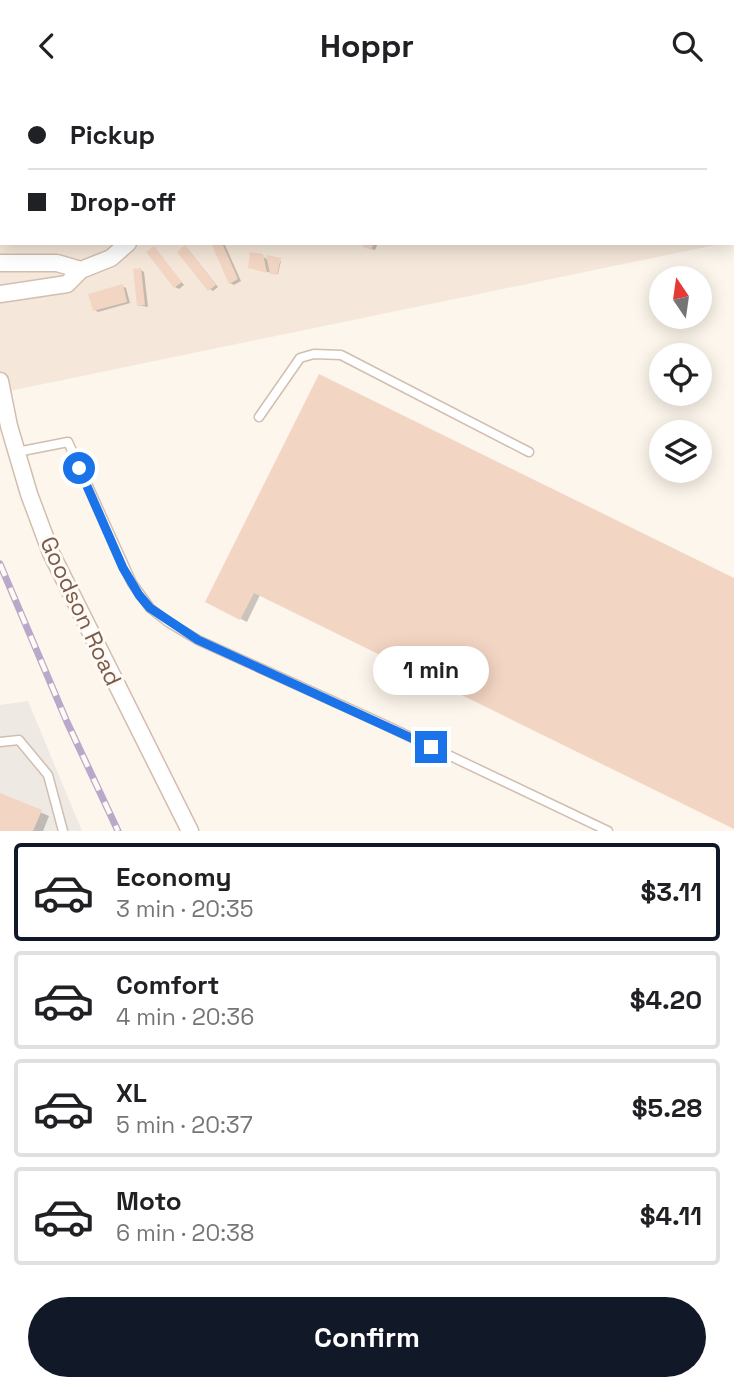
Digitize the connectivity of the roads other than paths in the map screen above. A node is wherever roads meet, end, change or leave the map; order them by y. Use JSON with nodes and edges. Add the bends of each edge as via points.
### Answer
{"nodes":[{"id":1,"x":126,"y":245,"type":"edge"},
{"id":2,"x":0,"y":263,"type":"edge"},
{"id":3,"x":81,"y":270,"type":"junction"},
{"id":4,"x":0,"y":294,"type":"edge"},
{"id":5,"x":0,"y":381,"type":"edge"},
{"id":6,"x":259,"y":418,"type":"dead end"},
{"id":7,"x":17,"y":452,"type":"junction"},
{"id":8,"x":529,"y":452,"type":"dead end"},
{"id":9,"x":0,"y":742,"type":"edge"},
{"id":10,"x":63,"y":831,"type":"edge"},
{"id":11,"x":190,"y":831,"type":"edge"},
{"id":12,"x":608,"y":831,"type":"edge"}],
"edges":[{"from":1,"to":3,"type":"street","via":[[111,258]]},
{"from":2,"to":3,"type":"street","via":[[57,263]]},
{"from":3,"to":4,"type":"street","via":[[67,284]]},
{"from":5,"to":7,"type":"street","name":"Goodson Road"},
{"from":6,"to":8,"type":"lane","via":[[300,358],[341,355]]},
{"from":7,"to":11,"type":"street","name":"Goodson Road","via":[[51,553]]},
{"from":7,"to":12,"type":"lane","via":[[68,442],[132,583],[150,608],[168,622]]},
{"from":9,"to":10,"type":"lane","via":[[19,740],[48,775]]}]}
